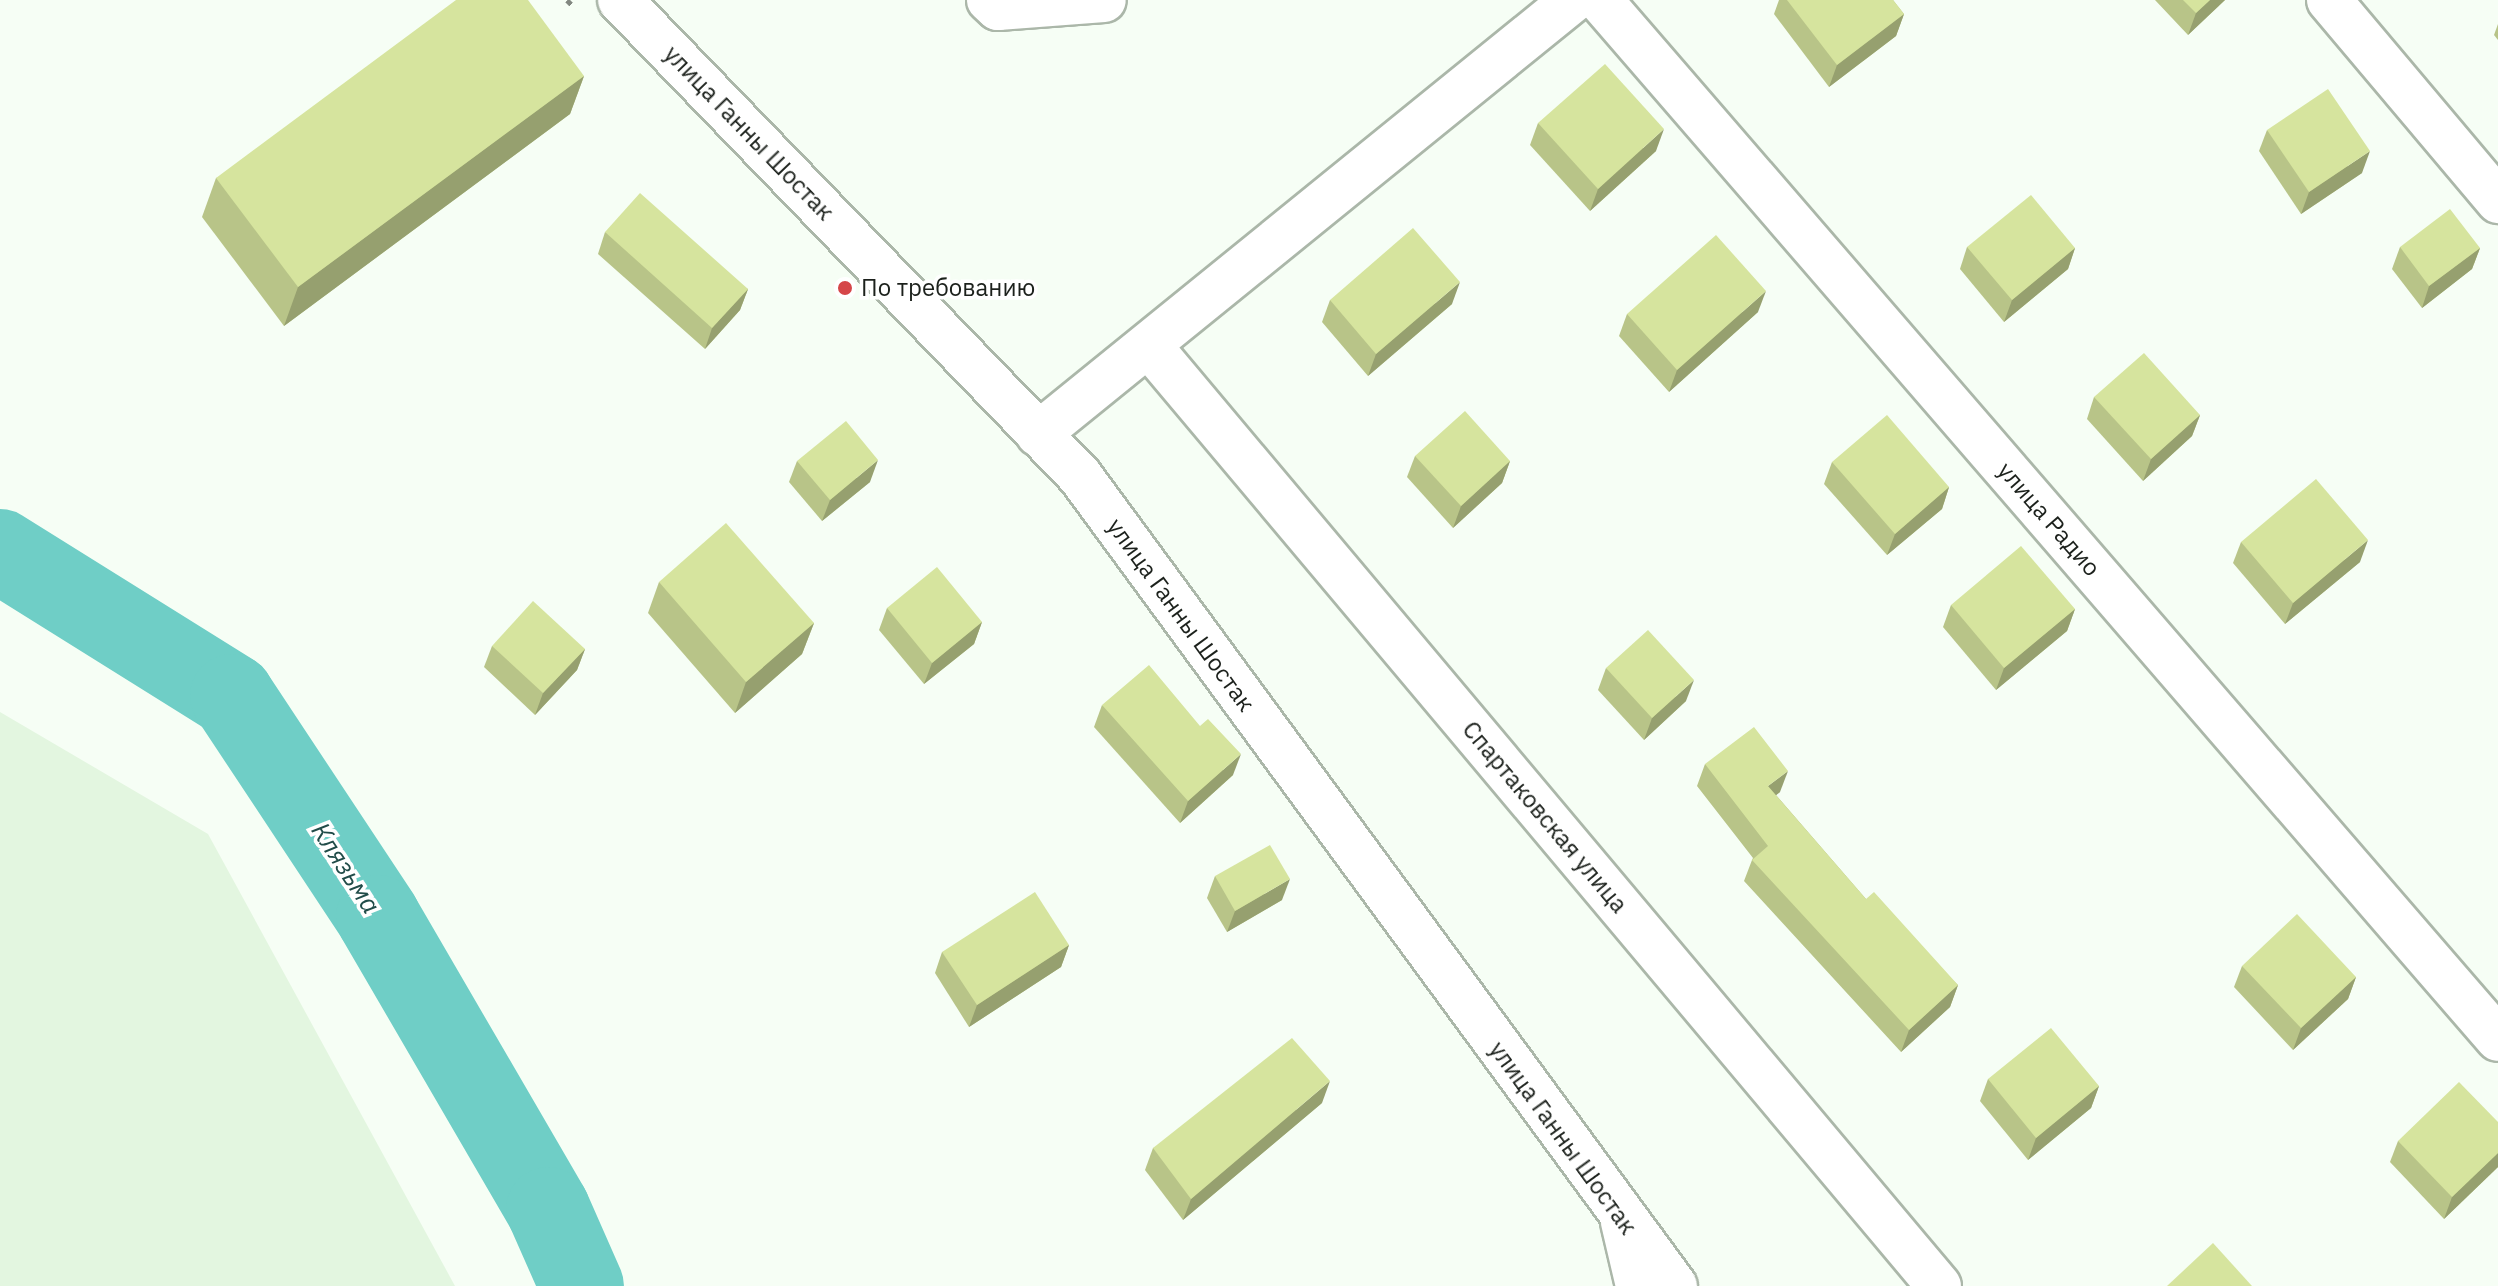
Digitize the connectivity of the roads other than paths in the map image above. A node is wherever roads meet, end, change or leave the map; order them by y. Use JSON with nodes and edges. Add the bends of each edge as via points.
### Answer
{"nodes":[{"id":1,"x":620,"y":0,"type":"edge"},
{"id":2,"x":989,"y":0,"type":"edge"},
{"id":3,"x":1104,"y":0,"type":"edge"},
{"id":4,"x":1573,"y":0,"type":"edge"},
{"id":5,"x":1600,"y":0,"type":"edge"},
{"id":6,"x":2329,"y":0,"type":"edge"},
{"id":7,"x":2498,"y":201,"type":"edge"},
{"id":8,"x":1151,"y":348,"type":"junction"},
{"id":9,"x":1038,"y":434,"type":"junction"},
{"id":10,"x":2498,"y":1039,"type":"edge"},
{"id":11,"x":1623,"y":1222,"type":"junction"},
{"id":12,"x":1638,"y":1286,"type":"edge"},
{"id":13,"x":1675,"y":1286,"type":"edge"},
{"id":14,"x":1939,"y":1286,"type":"edge"}],
"edges":[{"from":1,"to":9,"type":"street","name":"улица Ганны Шостак"},
{"from":2,"to":3,"type":"street","via":[[998,8]]},
{"from":4,"to":8,"type":"street"},
{"from":5,"to":10,"type":"street","name":"улица Радио"},
{"from":6,"to":7,"type":"street"},
{"from":8,"to":9,"type":"street"},
{"from":8,"to":14,"type":"street","name":"Спартаковская улица"},
{"from":9,"to":11,"type":"street","name":"улица Ганны Шостак","via":[[1080,476]]},
{"from":11,"to":12,"type":"street"},
{"from":11,"to":13,"type":"street","name":"улица Ганны Шостак"}]}
